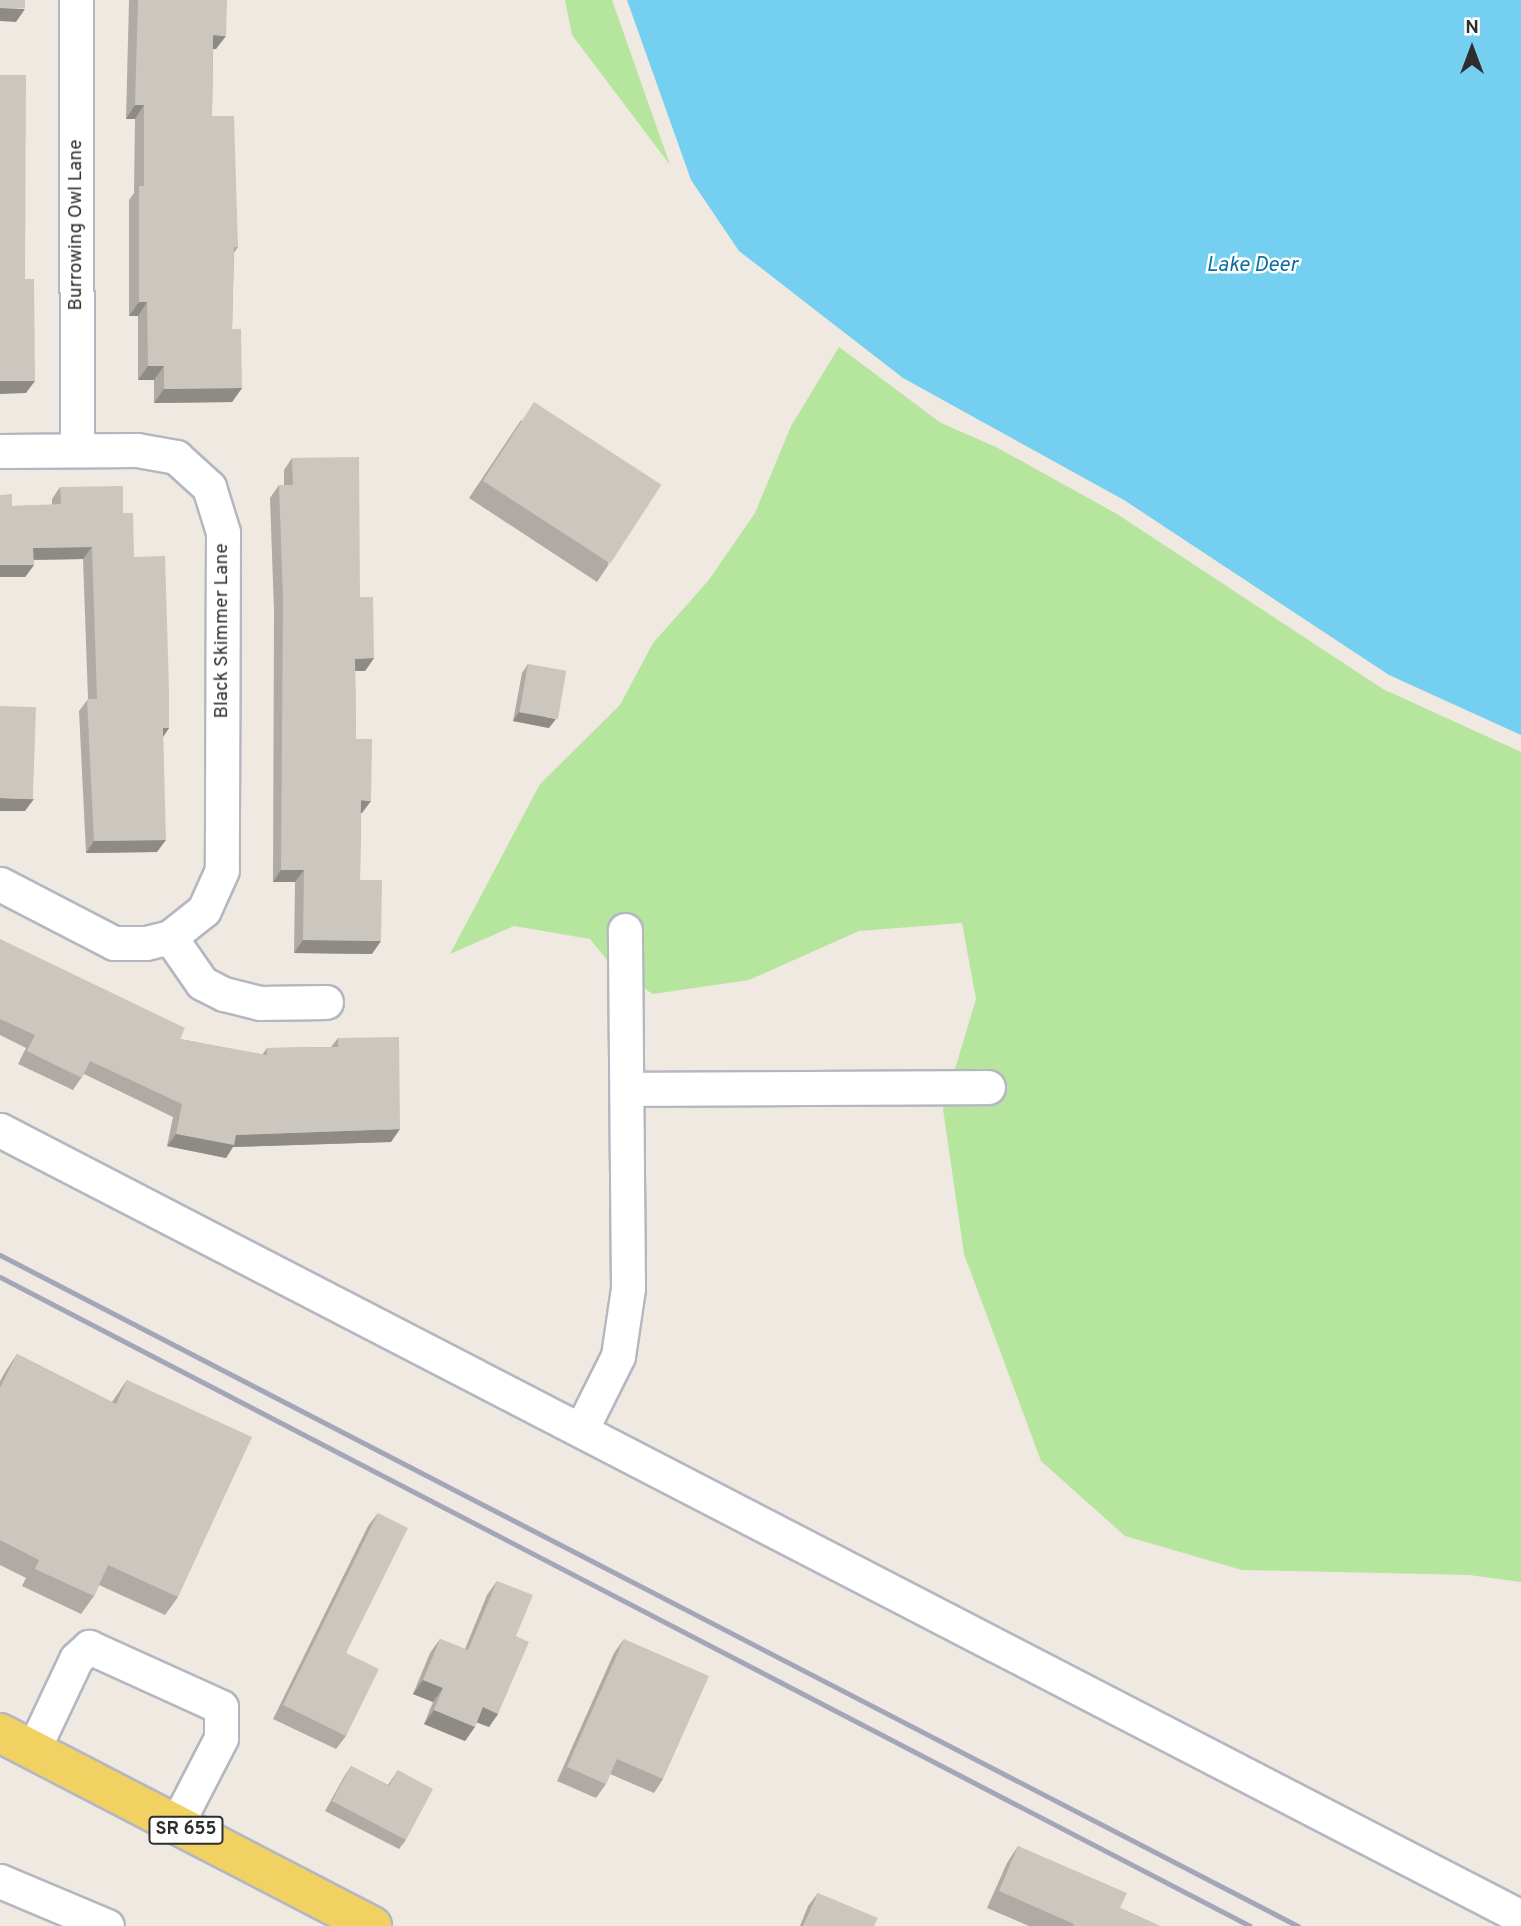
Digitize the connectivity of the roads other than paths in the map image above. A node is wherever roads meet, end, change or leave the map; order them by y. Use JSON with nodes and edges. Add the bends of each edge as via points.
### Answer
{"nodes":[{"id":1,"x":76,"y":0,"type":"edge"},
{"id":2,"x":77,"y":450,"type":"junction"},
{"id":3,"x":0,"y":451,"type":"edge"},
{"id":4,"x":0,"y":884,"type":"edge"},
{"id":5,"x":625,"y":930,"type":"dead end"},
{"id":6,"x":170,"y":937,"type":"junction"},
{"id":7,"x":326,"y":1002,"type":"dead end"},
{"id":8,"x":988,"y":1087,"type":"dead end"},
{"id":9,"x":626,"y":1089,"type":"junction"},
{"id":10,"x":0,"y":1130,"type":"edge"},
{"id":11,"x":582,"y":1428,"type":"junction"},
{"id":12,"x":16,"y":1742,"type":"edge"},
{"id":13,"x":176,"y":1825,"type":"junction"},
{"id":14,"x":0,"y":1881,"type":"edge"},
{"id":15,"x":1521,"y":1917,"type":"edge"},
{"id":16,"x":107,"y":1926,"type":"edge"},
{"id":17,"x":372,"y":1926,"type":"edge"}],
"edges":[{"from":1,"to":2,"type":"street","name":"Burrowing Owl Lane"},
{"from":2,"to":3,"type":"street","name":"Black Skimmer Lane"},
{"from":2,"to":6,"type":"street","name":"Black Skimmer Lane","via":[[137,450],[176,457],[209,487],[223,531],[222,870],[204,910]]},
{"from":4,"to":6,"type":"street","name":"Black Skimmer Lane","via":[[114,943]]},
{"from":5,"to":9,"type":"street"},
{"from":6,"to":7,"type":"street","via":[[202,984],[224,994],[259,1003]]},
{"from":8,"to":9,"type":"street"},
{"from":9,"to":11,"type":"street","via":[[628,1288],[618,1356]]},
{"from":10,"to":11,"type":"street"},
{"from":11,"to":15,"type":"street","via":[[956,1628]]},
{"from":12,"to":13,"type":"main road","number":"SR 655"},
{"from":12,"to":13,"type":"street","via":[[89,1647],[220,1707],[220,1738]]},
{"from":13,"to":17,"type":"main road","number":"SR 655"},
{"from":14,"to":16,"type":"street"}]}
